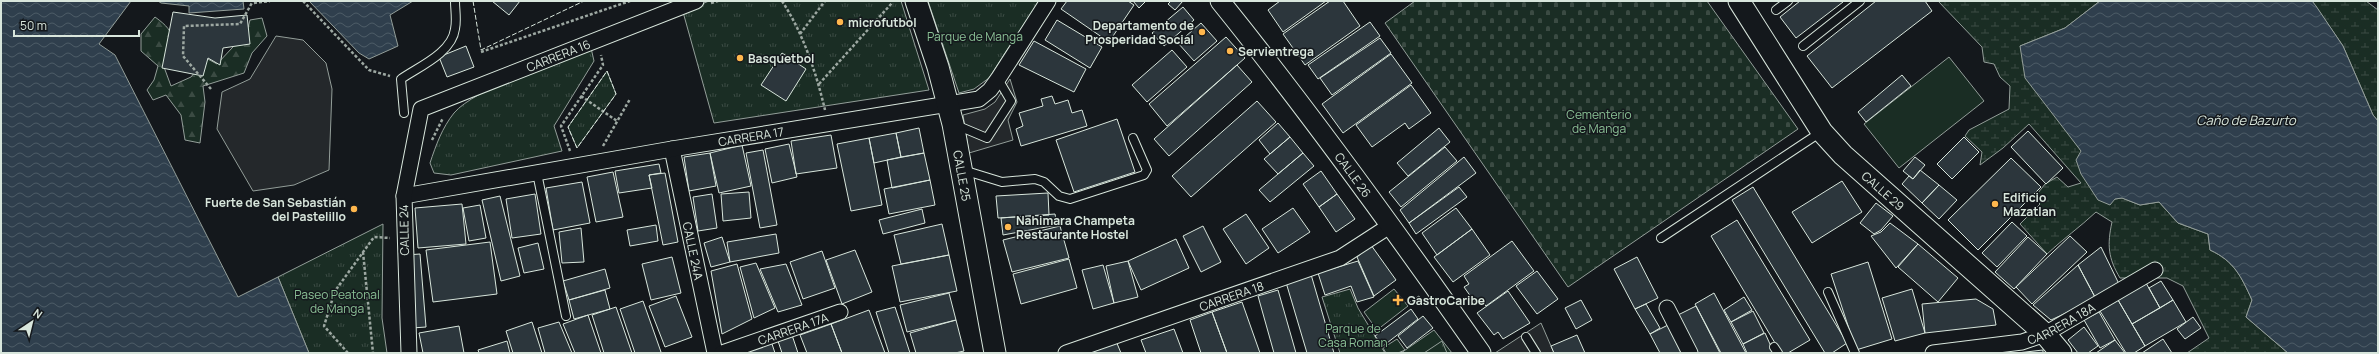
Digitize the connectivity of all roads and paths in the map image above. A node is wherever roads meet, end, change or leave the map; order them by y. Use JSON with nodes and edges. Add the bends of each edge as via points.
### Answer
{"nodes":[{"id":1,"x":270,"y":1,"type":"edge"},
{"id":2,"x":303,"y":1,"type":"edge"},
{"id":3,"x":455,"y":1,"type":"edge"},
{"id":4,"x":630,"y":1,"type":"edge"},
{"id":5,"x":696,"y":1,"type":"edge"},
{"id":6,"x":782,"y":1,"type":"edge"},
{"id":7,"x":825,"y":1,"type":"edge"},
{"id":8,"x":897,"y":1,"type":"edge"},
{"id":9,"x":916,"y":1,"type":"edge"},
{"id":10,"x":1048,"y":1,"type":"edge"},
{"id":11,"x":1220,"y":1,"type":"edge"},
{"id":12,"x":1738,"y":1,"type":"edge"},
{"id":13,"x":1788,"y":1,"type":"edge"},
{"id":14,"x":1858,"y":1,"type":"edge"},
{"id":15,"x":253,"y":2,"type":"edge"},
{"id":16,"x":891,"y":2,"type":"edge"},
{"id":17,"x":1776,"y":10,"type":"dead end"},
{"id":18,"x":800,"y":34,"type":"junction"},
{"id":19,"x":1803,"y":46,"type":"dead end"},
{"id":20,"x":601,"y":50,"type":"dead end"},
{"id":21,"x":481,"y":52,"type":"dead end"},
{"id":22,"x":401,"y":79,"type":"junction"},
{"id":23,"x":998,"y":80,"type":"junction"},
{"id":24,"x":819,"y":84,"type":"junction"},
{"id":25,"x":211,"y":89,"type":"dead end"},
{"id":26,"x":581,"y":96,"type":"junction"},
{"id":27,"x":630,"y":99,"type":"dead end"},
{"id":28,"x":421,"y":109,"type":"joint"},
{"id":29,"x":832,"y":109,"type":"dead end"},
{"id":30,"x":825,"y":110,"type":"junction"},
{"id":31,"x":817,"y":111,"type":"dead end"},
{"id":32,"x":404,"y":113,"type":"dead end"},
{"id":33,"x":951,"y":114,"type":"junction"},
{"id":34,"x":617,"y":121,"type":"junction"},
{"id":35,"x":1822,"y":132,"type":"junction"},
{"id":36,"x":1133,"y":138,"type":"dead end"},
{"id":37,"x":610,"y":145,"type":"dead end"},
{"id":38,"x":602,"y":146,"type":"junction"},
{"id":39,"x":596,"y":148,"type":"dead end"},
{"id":40,"x":672,"y":149,"type":"junction"},
{"id":41,"x":577,"y":152,"type":"dead end"},
{"id":42,"x":571,"y":153,"type":"junction"},
{"id":43,"x":564,"y":155,"type":"dead end"},
{"id":44,"x":962,"y":170,"type":"junction"},
{"id":45,"x":537,"y":173,"type":"junction"},
{"id":46,"x":404,"y":196,"type":"junction"},
{"id":47,"x":1391,"y":225,"type":"junction"},
{"id":48,"x":1661,"y":238,"type":"dead end"},
{"id":49,"x":404,"y":240,"type":"junction"},
{"id":50,"x":363,"y":251,"type":"junction"},
{"id":51,"x":2156,"y":270,"type":"dead end"},
{"id":52,"x":1828,"y":292,"type":"dead end"},
{"id":53,"x":1667,"y":308,"type":"dead end"},
{"id":54,"x":840,"y":312,"type":"dead end"},
{"id":55,"x":566,"y":316,"type":"dead end"},
{"id":56,"x":2045,"y":334,"type":"junction"},
{"id":57,"x":1526,"y":337,"type":"dead end"},
{"id":58,"x":348,"y":353,"type":"edge"},
{"id":59,"x":374,"y":353,"type":"edge"},
{"id":60,"x":409,"y":353,"type":"edge"},
{"id":61,"x":715,"y":353,"type":"edge"},
{"id":62,"x":722,"y":353,"type":"edge"},
{"id":63,"x":995,"y":353,"type":"edge"},
{"id":64,"x":1066,"y":353,"type":"edge"},
{"id":65,"x":1481,"y":353,"type":"edge"},
{"id":66,"x":1536,"y":353,"type":"edge"},
{"id":67,"x":1690,"y":353,"type":"edge"},
{"id":68,"x":1855,"y":353,"type":"edge"},
{"id":69,"x":1933,"y":353,"type":"edge"},
{"id":70,"x":2061,"y":353,"type":"edge"}],
"edges":[{"from":1,"to":15,"type":"path"},
{"from":2,"to":22,"type":"path","via":[[369,70]]},
{"from":3,"to":22,"type":"lane","via":[[455,30],[451,39],[441,52]]},
{"from":4,"to":21,"type":"path"},
{"from":5,"to":28,"type":"street","name":"CARRERA 16"},
{"from":6,"to":18,"type":"path"},
{"from":7,"to":18,"type":"path"},
{"from":8,"to":16,"type":"path"},
{"from":9,"to":33,"type":"main road","name":"CALLE 25"},
{"from":10,"to":23,"type":"street","name":"CARRERA 17"},
{"from":11,"to":47,"type":"street","name":"CALLE 26","via":[[1276,70]]},
{"from":12,"to":35,"type":"main road","name":"CALLE 29"},
{"from":13,"to":17,"type":"lane"},
{"from":14,"to":19,"type":"lane"},
{"from":15,"to":25,"type":"path","via":[[240,24],[184,26],[183,56]]},
{"from":16,"to":24,"type":"path"},
{"from":18,"to":24,"type":"path"},
{"from":20,"to":26,"type":"path","via":[[603,65]]},
{"from":22,"to":32,"type":"lane"},
{"from":23,"to":33,"type":"street","name":"CARRERA 17","via":[[979,98]]},
{"from":23,"to":33,"type":"lane","via":[[1011,101],[987,138]]},
{"from":24,"to":30,"type":"path"},
{"from":26,"to":34,"type":"path"},
{"from":26,"to":42,"type":"path","via":[[561,126]]},
{"from":27,"to":34,"type":"path"},
{"from":28,"to":46,"type":"street","name":"CALLE 24"},
{"from":29,"to":30,"type":"path"},
{"from":30,"to":31,"type":"path"},
{"from":33,"to":40,"type":"street","name":"CARRERA 17"},
{"from":33,"to":44,"type":"main road","name":"CALLE 25"},
{"from":34,"to":38,"type":"path"},
{"from":35,"to":48,"type":"lane"},
{"from":35,"to":56,"type":"main road","name":"CALLE 29","via":[[1843,155]]},
{"from":36,"to":44,"type":"lane","via":[[1147,170],[1144,175],[1070,199],[1059,196],[1044,182],[1035,179],[1002,182]]},
{"from":37,"to":38,"type":"path"},
{"from":38,"to":39,"type":"path"},
{"from":40,"to":45,"type":"street","name":"CARRERA 17"},
{"from":40,"to":61,"type":"street","name":"CALLE 24A"},
{"from":41,"to":42,"type":"path"},
{"from":42,"to":43,"type":"path"},
{"from":44,"to":63,"type":"main road","name":"CALLE 25"},
{"from":45,"to":46,"type":"street","name":"CARRERA 17"},
{"from":45,"to":55,"type":"lane"},
{"from":46,"to":49,"type":"street","name":"CALLE 24"},
{"from":47,"to":64,"type":"street","name":"CARRERA 18","via":[[1340,258]]},
{"from":47,"to":65,"type":"street","name":"CALLE 26"},
{"from":49,"to":50,"type":"path","via":[[374,237]]},
{"from":49,"to":60,"type":"street","name":"CALLE 24"},
{"from":50,"to":58,"type":"path","via":[[335,291],[324,326]]},
{"from":50,"to":59,"type":"path"},
{"from":51,"to":56,"type":"street","name":"CARRERA 18A"},
{"from":52,"to":68,"type":"lane"},
{"from":53,"to":67,"type":"street"},
{"from":54,"to":62,"type":"street","name":"CARRERA 17A"},
{"from":56,"to":69,"type":"street","name":"CARRERA 18A","via":[[2022,342]]},
{"from":56,"to":70,"type":"main road","name":"CALLE 29"},
{"from":57,"to":66,"type":"lane"}]}
